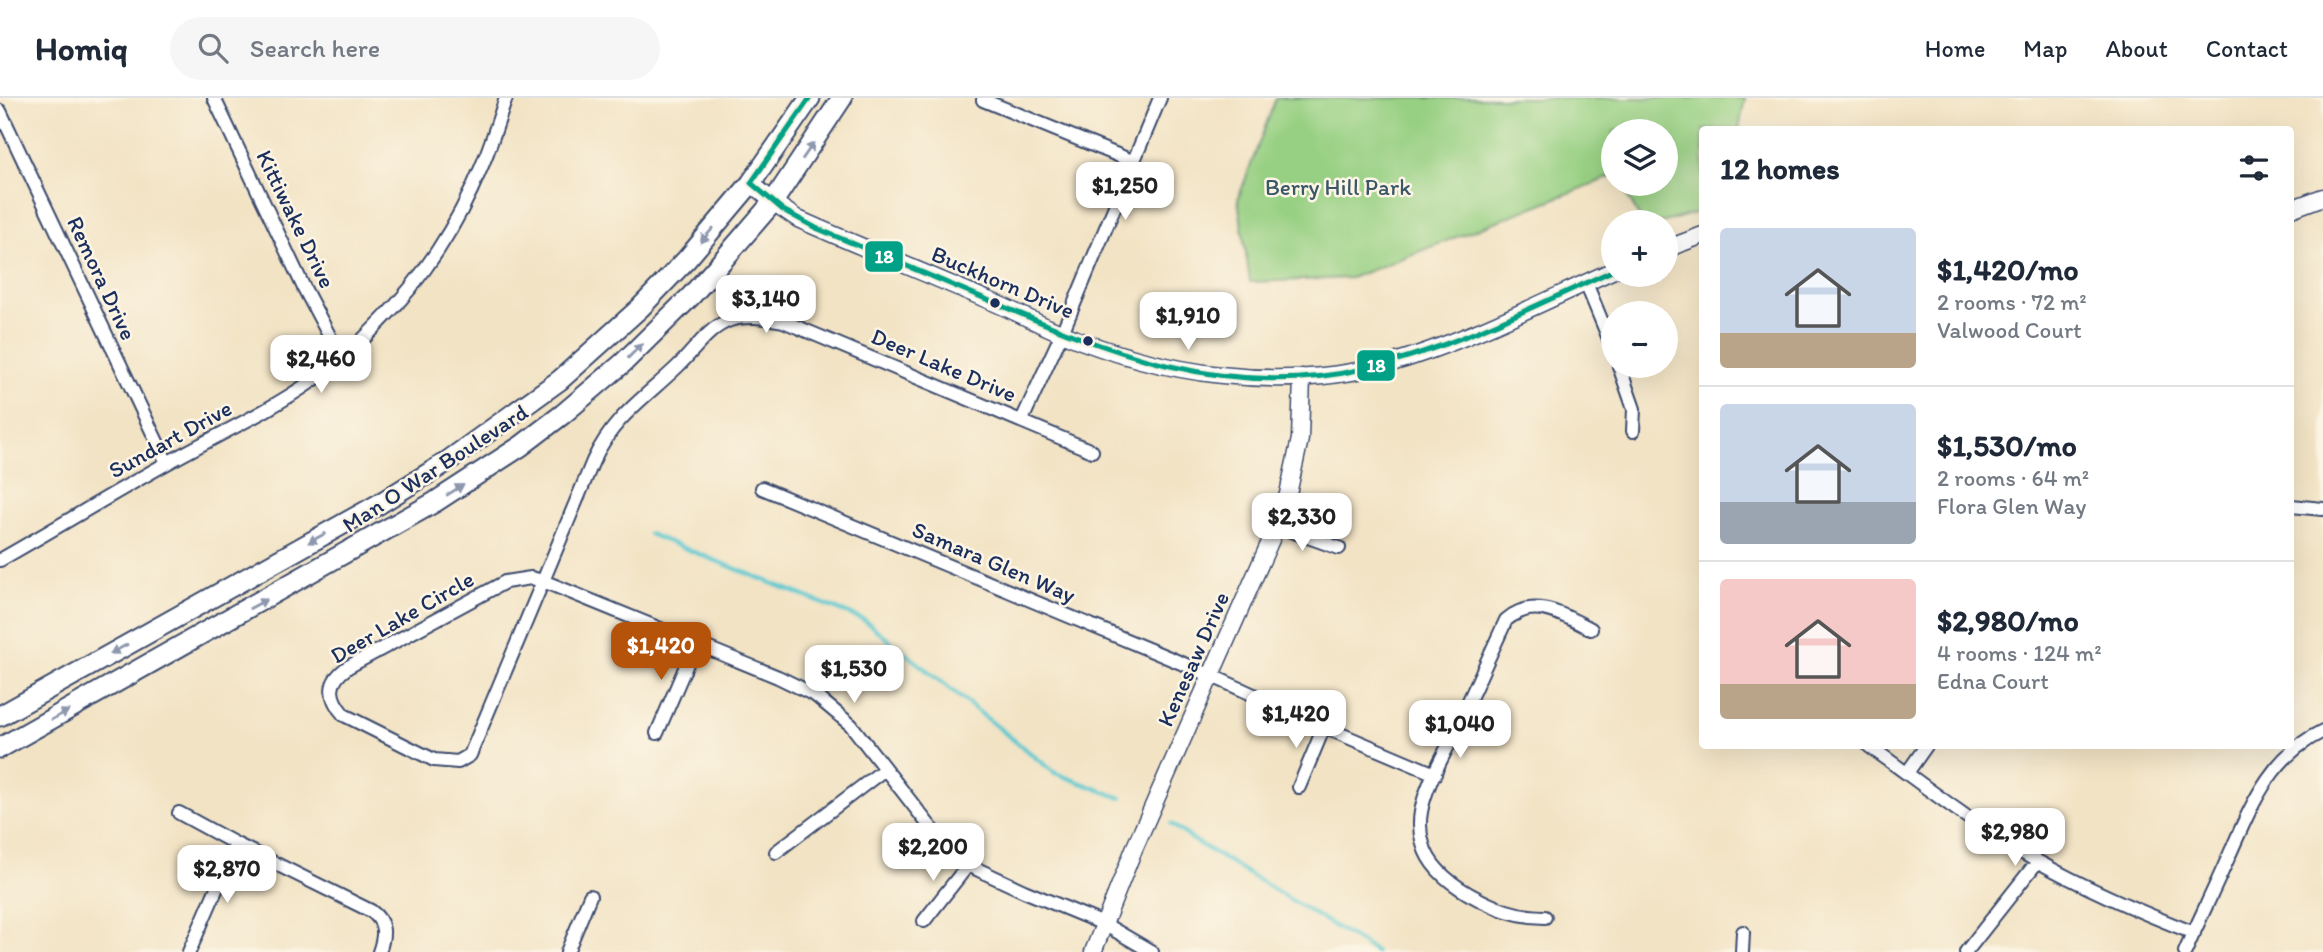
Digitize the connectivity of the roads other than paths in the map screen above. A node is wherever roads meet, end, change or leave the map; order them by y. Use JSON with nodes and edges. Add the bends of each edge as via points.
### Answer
{"nodes":[{"id":1,"x":214,"y":98,"type":"edge"},
{"id":2,"x":506,"y":98,"type":"edge"},
{"id":3,"x":810,"y":98,"type":"edge"},
{"id":4,"x":842,"y":98,"type":"edge"},
{"id":5,"x":984,"y":98,"type":"edge"},
{"id":6,"x":1160,"y":98,"type":"edge"},
{"id":7,"x":0,"y":111,"type":"edge"},
{"id":8,"x":1132,"y":161,"type":"junction"},
{"id":9,"x":751,"y":183,"type":"junction"},
{"id":10,"x":2323,"y":197,"type":"edge"},
{"id":11,"x":773,"y":202,"type":"junction"},
{"id":12,"x":2294,"y":208,"type":"edge"},
{"id":13,"x":1699,"y":236,"type":"edge"},
{"id":14,"x":1678,"y":244,"type":"edge"},
{"id":15,"x":1601,"y":276,"type":"edge"},
{"id":16,"x":1586,"y":283,"type":"junction"},
{"id":17,"x":1601,"y":319,"type":"edge"},
{"id":18,"x":1062,"y":333,"type":"junction"},
{"id":19,"x":341,"y":358,"type":"junction"},
{"id":20,"x":1302,"y":377,"type":"junction"},
{"id":21,"x":1623,"y":378,"type":"edge"},
{"id":22,"x":1022,"y":420,"type":"junction"},
{"id":23,"x":1633,"y":431,"type":"dead end"},
{"id":24,"x":1092,"y":451,"type":"dead end"},
{"id":25,"x":167,"y":463,"type":"junction"},
{"id":26,"x":762,"y":488,"type":"dead end"},
{"id":27,"x":2294,"y":506,"type":"edge"},
{"id":28,"x":2323,"y":509,"type":"edge"},
{"id":29,"x":1277,"y":526,"type":"junction"},
{"id":30,"x":1339,"y":548,"type":"dead end"},
{"id":31,"x":0,"y":560,"type":"edge"},
{"id":32,"x":543,"y":581,"type":"junction"},
{"id":33,"x":1591,"y":629,"type":"dead end"},
{"id":34,"x":695,"y":645,"type":"junction"},
{"id":35,"x":1210,"y":675,"type":"junction"},
{"id":36,"x":0,"y":716,"type":"edge"},
{"id":37,"x":1324,"y":727,"type":"junction"},
{"id":38,"x":2323,"y":731,"type":"edge"},
{"id":39,"x":657,"y":733,"type":"dead end"},
{"id":40,"x":0,"y":748,"type":"edge"},
{"id":41,"x":1873,"y":749,"type":"edge"},
{"id":42,"x":1924,"y":749,"type":"edge"},
{"id":43,"x":885,"y":769,"type":"junction"},
{"id":44,"x":1907,"y":773,"type":"junction"},
{"id":45,"x":1435,"y":774,"type":"junction"},
{"id":46,"x":1299,"y":786,"type":"dead end"},
{"id":47,"x":179,"y":813,"type":"dead end"},
{"id":48,"x":236,"y":844,"type":"junction"},
{"id":49,"x":776,"y":852,"type":"dead end"},
{"id":50,"x":2038,"y":862,"type":"junction"},
{"id":51,"x":968,"y":864,"type":"junction"},
{"id":52,"x":590,"y":896,"type":"dead end"},
{"id":53,"x":1545,"y":917,"type":"dead end"},
{"id":54,"x":924,"y":921,"type":"dead end"},
{"id":55,"x":1104,"y":924,"type":"junction"},
{"id":56,"x":1744,"y":932,"type":"dead end"},
{"id":57,"x":2193,"y":933,"type":"junction"},
{"id":58,"x":189,"y":952,"type":"edge"},
{"id":59,"x":379,"y":952,"type":"edge"},
{"id":60,"x":567,"y":952,"type":"edge"},
{"id":61,"x":1093,"y":952,"type":"edge"},
{"id":62,"x":1152,"y":952,"type":"edge"},
{"id":63,"x":1742,"y":952,"type":"edge"},
{"id":64,"x":1966,"y":952,"type":"edge"},
{"id":65,"x":2185,"y":952,"type":"edge"}],
"edges":[{"from":1,"to":19,"type":"street","name":"Kittiwake Drive"},
{"from":2,"to":19,"type":"street","name":"Sundart Drive","via":[[468,197],[436,252],[381,322]]},
{"from":3,"to":9,"type":"main road","name":"Man O War Boulevard"},
{"from":11,"to":4,"type":"main road","name":"Man O War Boulevard","one_way":true},
{"from":5,"to":8,"type":"street"},
{"from":6,"to":8,"type":"street"},
{"from":7,"to":25,"type":"street","name":"Remora Drive"},
{"from":8,"to":18,"type":"street"},
{"from":9,"to":11,"type":"street","name":"Buckhorn Drive"},
{"from":9,"to":36,"type":"main road","name":"Man O War Boulevard","one_way":true,"via":[[640,308],[560,380],[508,419],[379,504]]},
{"from":10,"to":12,"type":"street"},
{"from":11,"to":18,"type":"street","name":"Buckhorn Drive","via":[[815,227]]},
{"from":40,"to":11,"type":"main road","name":"Man O War Boulevard","one_way":true,"via":[[435,502],[521,446],[623,363],[691,296]]},
{"from":13,"to":14,"type":"street"},
{"from":15,"to":16,"type":"street","name":"Buckhorn Drive"},
{"from":16,"to":17,"type":"street"},
{"from":16,"to":20,"type":"street","name":"Buckhorn Drive","via":[[1436,349],[1386,364]]},
{"from":18,"to":20,"type":"street","name":"Buckhorn Drive","via":[[1178,369],[1242,377]]},
{"from":18,"to":22,"type":"street"},
{"from":19,"to":25,"type":"street","name":"Sundart Drive","via":[[289,396]]},
{"from":20,"to":29,"type":"street","name":"Kenesaw Drive","via":[[1300,439]]},
{"from":21,"to":23,"type":"street","via":[[1634,409]]},
{"from":22,"to":24,"type":"street","name":"Deer Lake Drive"},
{"from":22,"to":32,"type":"street","name":"Deer Lake Drive","via":[[783,321],[763,317],[731,320],[710,333],[614,425],[593,461]]},
{"from":25,"to":31,"type":"street","name":"Sundart Drive"},
{"from":26,"to":35,"type":"street","name":"Samara Glen Way"},
{"from":27,"to":28,"type":"street"},
{"from":29,"to":30,"type":"street"},
{"from":29,"to":35,"type":"street","name":"Kenesaw Drive"},
{"from":32,"to":32,"type":"street","name":"Deer Lake Circle","via":[[470,755],[458,762],[434,760],[344,715],[336,706],[334,681],[348,667],[505,582]]},
{"from":32,"to":34,"type":"street"},
{"from":33,"to":45,"type":"street","via":[[1539,607],[1524,609],[1506,620]]},
{"from":34,"to":39,"type":"street"},
{"from":34,"to":43,"type":"street","via":[[815,695],[851,725]]},
{"from":35,"to":37,"type":"street","name":"Samara Glen Way"},
{"from":35,"to":55,"type":"street","name":"Kenesaw Drive"},
{"from":37,"to":45,"type":"street","name":"Samara Glen Way"},
{"from":37,"to":46,"type":"street"},
{"from":38,"to":57,"type":"street","via":[[2287,755],[2269,776],[2248,810]]},
{"from":41,"to":44,"type":"street"},
{"from":42,"to":44,"type":"street"},
{"from":43,"to":49,"type":"street"},
{"from":43,"to":51,"type":"street","via":[[945,844]]},
{"from":44,"to":50,"type":"street"},
{"from":45,"to":53,"type":"street","via":[[1421,811],[1420,828],[1429,860],[1459,888],[1504,912]]},
{"from":47,"to":48,"type":"street"},
{"from":48,"to":58,"type":"street"},
{"from":48,"to":59,"type":"street","via":[[378,916],[383,925]]},
{"from":50,"to":57,"type":"street"},
{"from":50,"to":64,"type":"street"},
{"from":51,"to":54,"type":"street"},
{"from":51,"to":55,"type":"street"},
{"from":52,"to":60,"type":"street"},
{"from":55,"to":61,"type":"street","name":"Kenesaw Drive"},
{"from":55,"to":62,"type":"street"},
{"from":56,"to":63,"type":"street"},
{"from":57,"to":65,"type":"street"}]}
